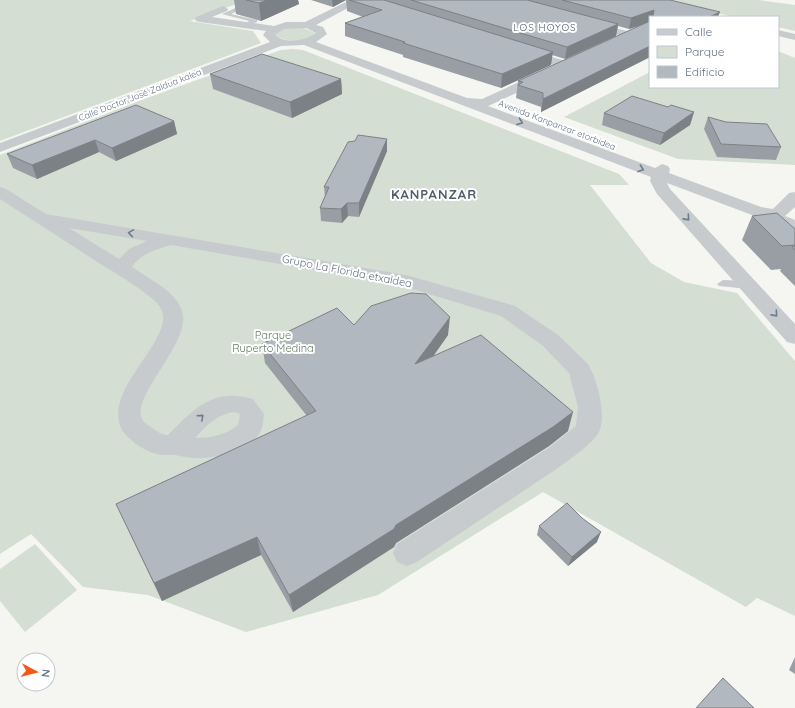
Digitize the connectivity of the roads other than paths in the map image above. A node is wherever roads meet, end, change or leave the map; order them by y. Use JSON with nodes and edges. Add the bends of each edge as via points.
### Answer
{"nodes":[{"id":1,"x":258,"y":0,"type":"edge"},
{"id":2,"x":363,"y":1,"type":"edge"},
{"id":3,"x":223,"y":9,"type":"dead end"},
{"id":4,"x":577,"y":20,"type":"edge"},
{"id":5,"x":247,"y":25,"type":"junction"},
{"id":6,"x":307,"y":25,"type":"junction"},
{"id":7,"x":275,"y":29,"type":"junction"},
{"id":8,"x":779,"y":33,"type":"edge"},
{"id":9,"x":319,"y":37,"type":"junction"},
{"id":10,"x":795,"y":37,"type":"edge"},
{"id":11,"x":280,"y":42,"type":"junction"},
{"id":12,"x":306,"y":42,"type":"junction"},
{"id":13,"x":612,"y":44,"type":"edge"},
{"id":14,"x":511,"y":48,"type":"edge"},
{"id":15,"x":579,"y":59,"type":"edge"},
{"id":16,"x":566,"y":65,"type":"junction"},
{"id":17,"x":491,"y":100,"type":"junction"},
{"id":18,"x":465,"y":101,"type":"junction"},
{"id":19,"x":0,"y":148,"type":"edge"},
{"id":20,"x":682,"y":172,"type":"junction"},
{"id":21,"x":660,"y":176,"type":"junction"},
{"id":22,"x":0,"y":192,"type":"edge"},
{"id":23,"x":668,"y":196,"type":"junction"},
{"id":24,"x":722,"y":199,"type":"junction"},
{"id":25,"x":787,"y":209,"type":"edge"},
{"id":26,"x":41,"y":218,"type":"junction"},
{"id":27,"x":795,"y":226,"type":"edge"},
{"id":28,"x":170,"y":239,"type":"junction"},
{"id":29,"x":122,"y":269,"type":"junction"},
{"id":30,"x":723,"y":284,"type":"dead end"},
{"id":31,"x":748,"y":285,"type":"junction"},
{"id":32,"x":795,"y":336,"type":"edge"},
{"id":33,"x":174,"y":445,"type":"dead end"},
{"id":34,"x":407,"y":554,"type":"dead end"}],
"edges":[{"from":1,"to":5,"type":"lane","via":[[225,14],[254,21]]},
{"from":2,"to":6,"type":"street"},
{"from":3,"to":5,"type":"street","via":[[200,19]]},
{"from":4,"to":13,"type":"street","via":[[636,32]]},
{"from":5,"to":7,"type":"street"},
{"from":6,"to":7,"type":"street"},
{"from":6,"to":9,"type":"street","via":[[322,31]]},
{"from":7,"to":11,"type":"street","via":[[269,35],[270,38]]},
{"from":8,"to":10,"type":"street"},
{"from":9,"to":12,"type":"street"},
{"from":9,"to":17,"type":"street","name":"Avenida Kanpanzar etorbidea"},
{"from":11,"to":12,"type":"street"},
{"from":11,"to":19,"type":"street","name":"Calle Doctor José Zaldua kalea"},
{"from":12,"to":18,"type":"street","name":"Avenida Kanpanzar etorbidea"},
{"from":14,"to":16,"type":"street"},
{"from":15,"to":16,"type":"street"},
{"from":16,"to":17,"type":"street"},
{"from":17,"to":18,"type":"street","via":[[484,103]]},
{"from":17,"to":20,"type":"street","name":"Avenida Kanpanzar etorbidea"},
{"from":18,"to":21,"type":"street","name":"Avenida Kanpanzar etorbidea","one_way":true},
{"from":20,"to":21,"type":"street","via":[[664,168]]},
{"from":20,"to":25,"type":"street","name":"Avenida Kanpanzar etorbidea"},
{"from":21,"to":23,"type":"street","via":[[658,181]]},
{"from":21,"to":24,"type":"street","name":"Avenida Kanpanzar etorbidea"},
{"from":22,"to":26,"type":"street","name":"Grupo La Florida etxaldea"},
{"from":23,"to":24,"type":"street","via":[[679,194]]},
{"from":23,"to":31,"type":"street","one_way":true},
{"from":24,"to":25,"type":"street","name":"Avenida Kanpanzar etorbidea","via":[[772,215]]},
{"from":25,"to":27,"type":"street","name":"Avenida Kanpanzar etorbidea"},
{"from":28,"to":26,"type":"street","name":"Grupo La Florida etxaldea","one_way":true},
{"from":26,"to":29,"type":"street","name":"Grupo La Florida etxaldea"},
{"from":28,"to":29,"type":"street","name":"Grupo La Florida etxaldea","via":[[141,248],[127,259]]},
{"from":28,"to":34,"type":"street","name":"Grupo La Florida etxaldea","via":[[399,279],[508,310],[550,340],[580,370],[590,407],[588,430],[559,454]]},
{"from":29,"to":33,"type":"street","name":"Grupo La Florida etxaldea","via":[[165,299],[172,311],[173,324],[167,340],[132,397],[129,413],[133,427],[151,442],[158,445]]},
{"from":30,"to":31,"type":"lane"},
{"from":31,"to":32,"type":"street","one_way":true}]}
